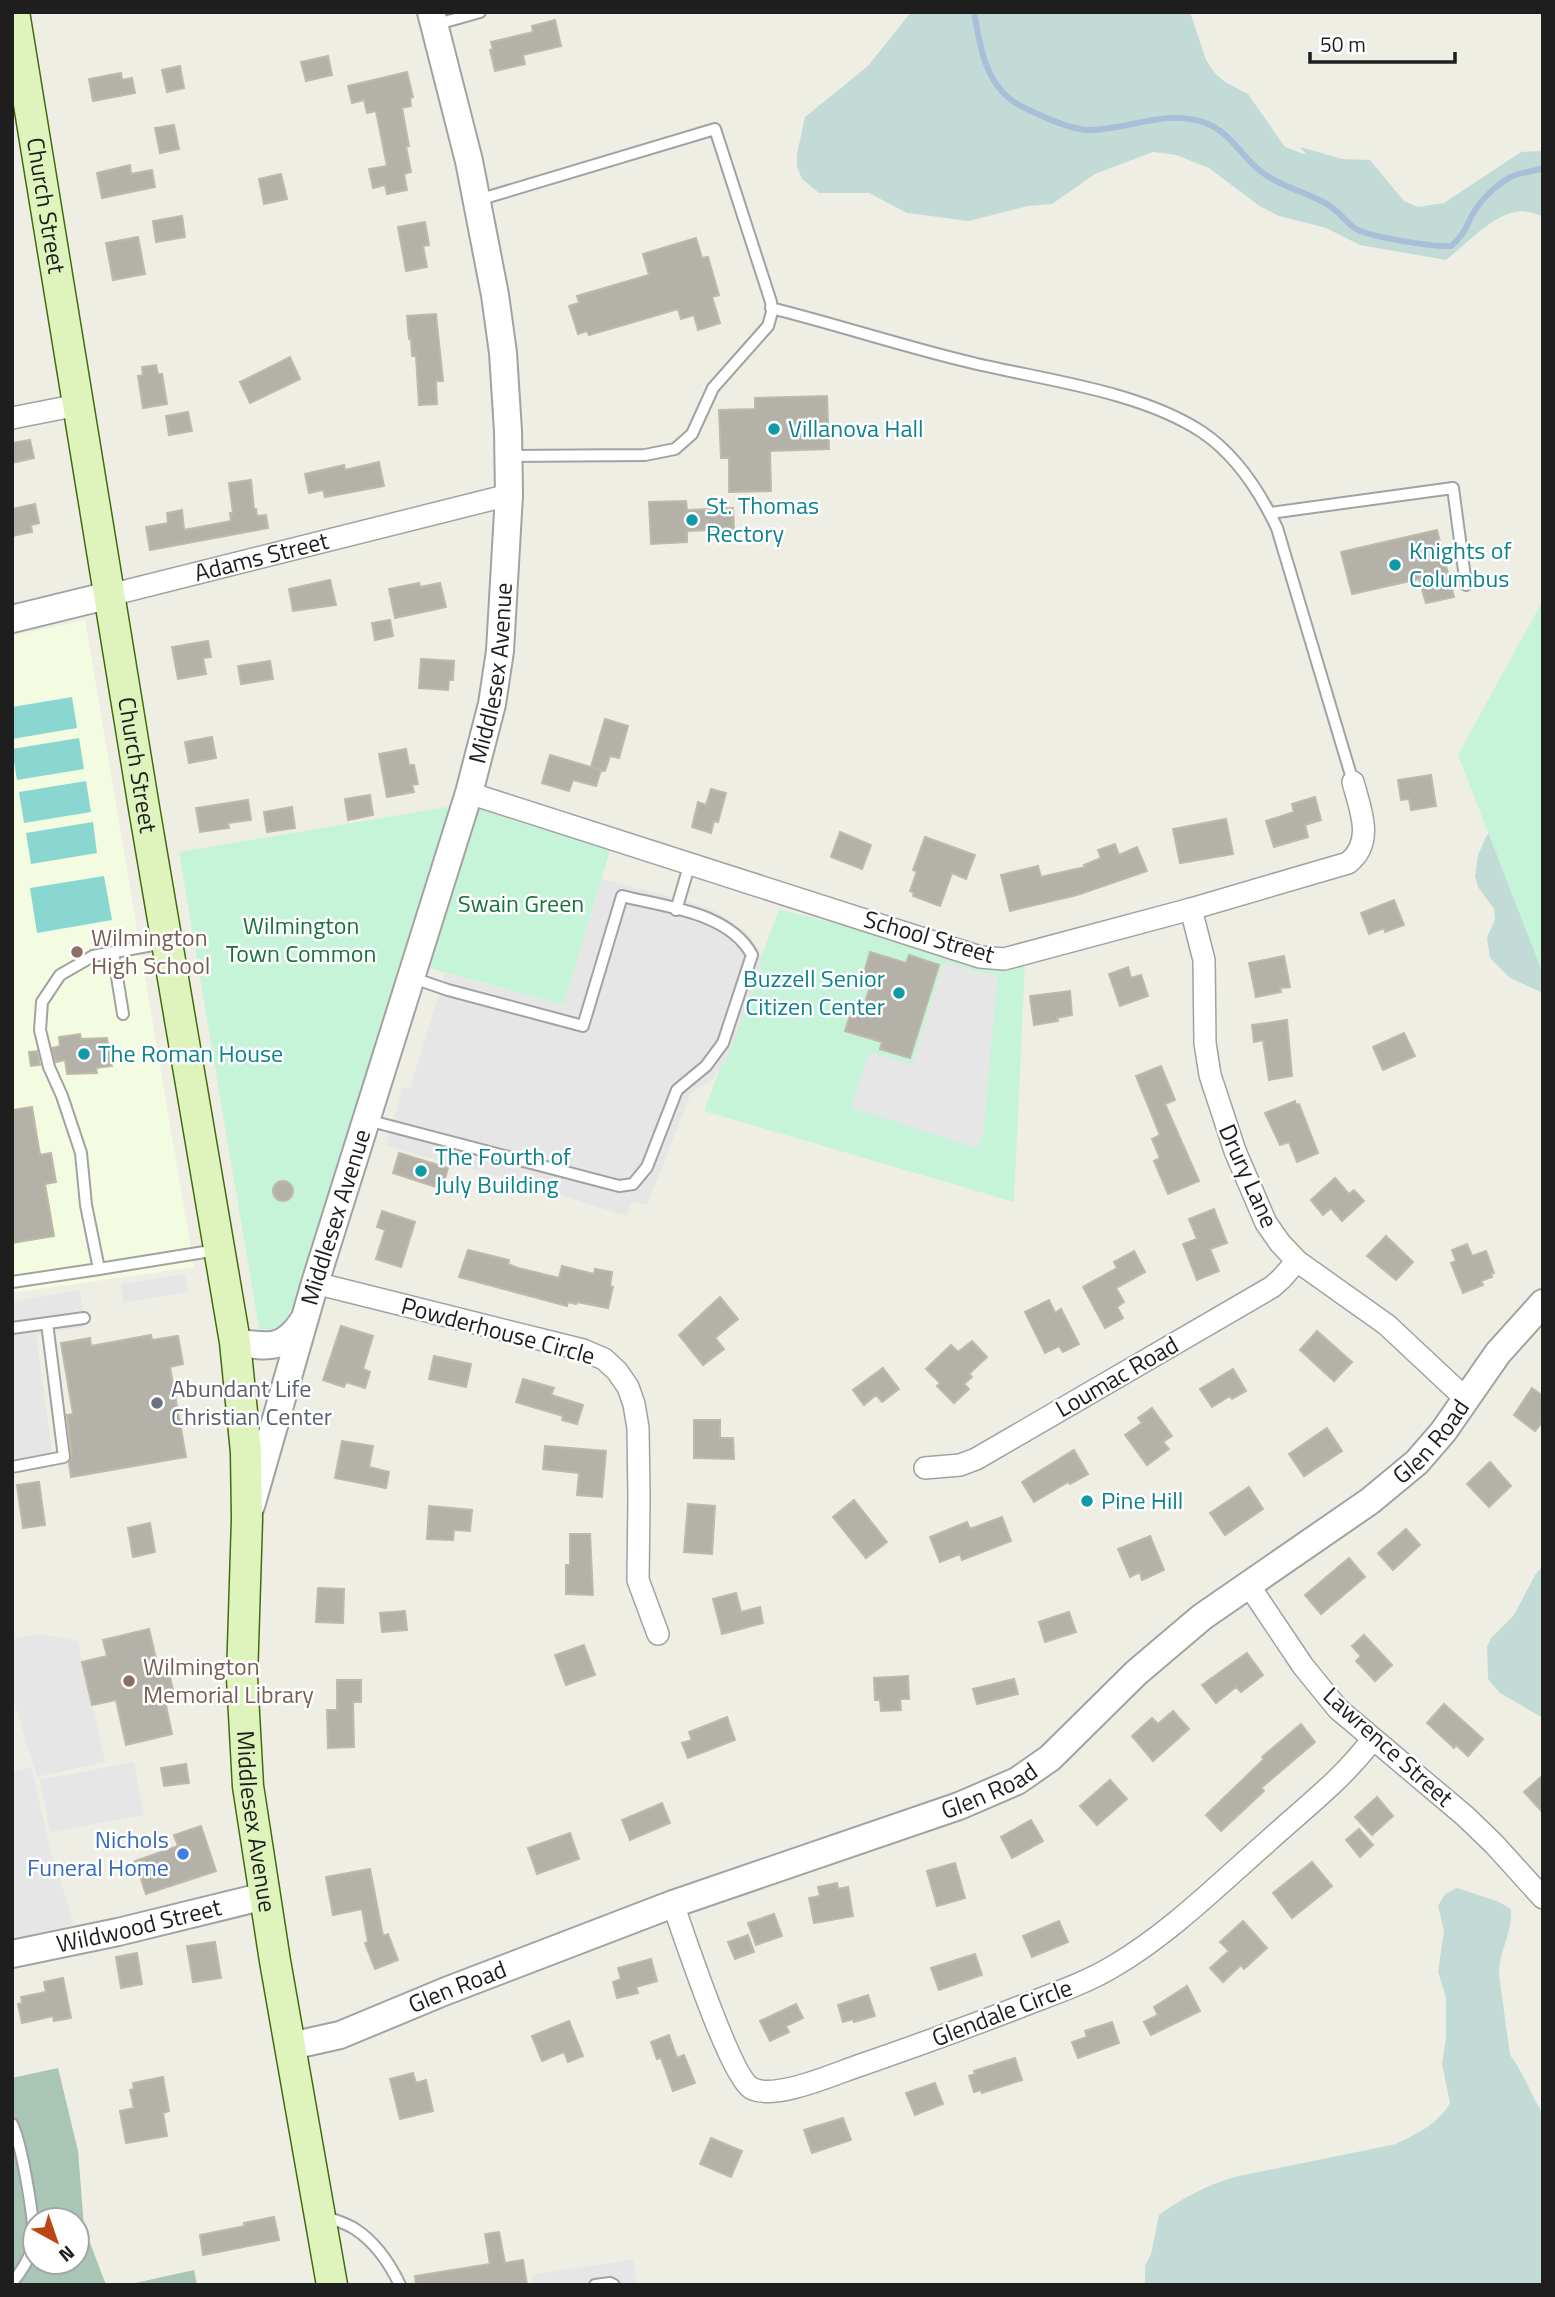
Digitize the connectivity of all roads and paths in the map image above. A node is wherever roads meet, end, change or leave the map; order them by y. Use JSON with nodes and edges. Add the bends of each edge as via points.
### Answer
{"nodes":[{"id":1,"x":14,"y":12,"type":"edge"},
{"id":2,"x":480,"y":12,"type":"edge"},
{"id":3,"x":432,"y":19,"type":"edge"},
{"id":4,"x":477,"y":201,"type":"junction"},
{"id":5,"x":771,"y":308,"type":"junction"},
{"id":6,"x":78,"y":405,"type":"junction"},
{"id":7,"x":12,"y":418,"type":"edge"},
{"id":8,"x":508,"y":456,"type":"junction"},
{"id":9,"x":509,"y":495,"type":"junction"},
{"id":10,"x":1270,"y":513,"type":"junction"},
{"id":11,"x":1465,"y":585,"type":"dead end"},
{"id":12,"x":110,"y":595,"type":"junction"},
{"id":13,"x":12,"y":620,"type":"edge"},
{"id":14,"x":1353,"y":782,"type":"joint"},
{"id":15,"x":469,"y":793,"type":"junction"},
{"id":16,"x":690,"y":863,"type":"junction"},
{"id":17,"x":1191,"y":909,"type":"junction"},
{"id":18,"x":676,"y":910,"type":"junction"},
{"id":19,"x":166,"y":942,"type":"junction"},
{"id":20,"x":113,"y":952,"type":"junction"},
{"id":21,"x":413,"y":978,"type":"junction"},
{"id":22,"x":122,"y":1014,"type":"dead end"},
{"id":23,"x":367,"y":1120,"type":"junction"},
{"id":24,"x":219,"y":1250,"type":"junction"},
{"id":25,"x":1297,"y":1261,"type":"junction"},
{"id":26,"x":99,"y":1269,"type":"junction"},
{"id":27,"x":12,"y":1282,"type":"edge"},
{"id":28,"x":315,"y":1283,"type":"junction"},
{"id":29,"x":1543,"y":1303,"type":"edge"},
{"id":30,"x":306,"y":1317,"type":"junction"},
{"id":31,"x":84,"y":1318,"type":"dead end"},
{"id":32,"x":47,"y":1323,"type":"junction"},
{"id":33,"x":12,"y":1328,"type":"edge"},
{"id":34,"x":235,"y":1342,"type":"junction"},
{"id":35,"x":1466,"y":1399,"type":"junction"},
{"id":36,"x":14,"y":1467,"type":"edge"},
{"id":37,"x":925,"y":1468,"type":"dead end"},
{"id":38,"x":247,"y":1519,"type":"junction"},
{"id":39,"x":1248,"y":1584,"type":"junction"},
{"id":40,"x":658,"y":1634,"type":"dead end"},
{"id":41,"x":1372,"y":1740,"type":"junction"},
{"id":42,"x":265,"y":1896,"type":"junction"},
{"id":43,"x":1543,"y":1898,"type":"edge"},
{"id":44,"x":673,"y":1904,"type":"junction"},
{"id":45,"x":12,"y":1954,"type":"edge"},
{"id":46,"x":291,"y":2046,"type":"junction"},
{"id":47,"x":12,"y":2124,"type":"edge"},
{"id":48,"x":319,"y":2214,"type":"junction"},
{"id":49,"x":12,"y":2283,"type":"edge"},
{"id":50,"x":332,"y":2285,"type":"edge"},
{"id":51,"x":400,"y":2285,"type":"edge"},
{"id":52,"x":595,"y":2285,"type":"edge"},
{"id":53,"x":614,"y":2285,"type":"edge"}],
"edges":[{"from":1,"to":6,"type":"main road","name":"Church Street"},
{"from":2,"to":3,"type":"lane"},
{"from":3,"to":4,"type":"street","name":"Middlesex Avenue"},
{"from":4,"to":5,"type":"lane","via":[[715,129]]},
{"from":4,"to":8,"type":"street","name":"Middlesex Avenue","via":[[500,324]]},
{"from":5,"to":8,"type":"lane","via":[[768,326],[713,388],[692,435],[675,449],[645,455]]},
{"from":5,"to":10,"type":"lane","via":[[1098,391],[1164,413],[1200,431],[1224,451],[1259,492]]},
{"from":6,"to":7,"type":"street"},
{"from":6,"to":12,"type":"main road","name":"Church Street"},
{"from":8,"to":9,"type":"street","name":"Middlesex Avenue"},
{"from":9,"to":12,"type":"street","name":"Adams Street"},
{"from":9,"to":15,"type":"street","name":"Middlesex Avenue","via":[[497,671]]},
{"from":10,"to":11,"type":"lane","via":[[1453,488]]},
{"from":10,"to":14,"type":"lane","via":[[1284,543]]},
{"from":12,"to":13,"type":"street","name":"Adams Street"},
{"from":12,"to":19,"type":"main road","name":"Church Street"},
{"from":14,"to":17,"type":"street","name":"School Street","via":[[1364,829],[1354,859]]},
{"from":15,"to":16,"type":"street","name":"School Street"},
{"from":15,"to":21,"type":"street","name":"Middlesex Avenue"},
{"from":16,"to":17,"type":"street","name":"School Street","via":[[996,959]]},
{"from":16,"to":18,"type":"lane"},
{"from":17,"to":25,"type":"street","name":"Drury Lane","via":[[1203,960],[1206,1049],[1218,1104],[1266,1223]]},
{"from":18,"to":21,"type":"lane","via":[[622,896],[583,1026]]},
{"from":18,"to":23,"type":"lane","via":[[720,925],[752,956],[723,1043],[677,1090],[647,1167],[633,1184],[619,1186]]},
{"from":19,"to":20,"type":"lane"},
{"from":19,"to":24,"type":"main road","name":"Church Street"},
{"from":20,"to":22,"type":"lane"},
{"from":20,"to":26,"type":"lane","via":[[93,956],[60,975],[42,1002],[40,1030],[81,1153]]},
{"from":21,"to":23,"type":"street","name":"Middlesex Avenue"},
{"from":23,"to":28,"type":"street","name":"Middlesex Avenue"},
{"from":24,"to":26,"type":"lane"},
{"from":24,"to":34,"type":"main road","name":"Church Street"},
{"from":25,"to":35,"type":"street","name":"Drury Lane","via":[[1387,1325]]},
{"from":25,"to":37,"type":"street","name":"Loumac Road","via":[[1272,1287],[976,1459]]},
{"from":26,"to":27,"type":"lane"},
{"from":28,"to":30,"type":"street","name":"Middlesex Avenue"},
{"from":28,"to":40,"type":"street","name":"Powderhouse Circle","via":[[583,1350],[617,1371],[637,1414],[638,1577]]},
{"from":29,"to":35,"type":"street","name":"Glen Road","via":[[1498,1353]]},
{"from":30,"to":34,"type":"street","name":"Middlesex Avenue","via":[[290,1338],[277,1345]]},
{"from":30,"to":38,"type":"street","name":"Middlesex Avenue"},
{"from":31,"to":32,"type":"lane"},
{"from":32,"to":33,"type":"lane"},
{"from":32,"to":36,"type":"lane","via":[[64,1457]]},
{"from":34,"to":38,"type":"main road","name":"Church Street"},
{"from":35,"to":39,"type":"street","name":"Glen Road","via":[[1418,1462],[1395,1482]]},
{"from":38,"to":42,"type":"main road","name":"Middlesex Avenue","via":[[243,1710],[248,1786]]},
{"from":39,"to":41,"type":"street","name":"Lawrence Street","via":[[1328,1699]]},
{"from":39,"to":44,"type":"street","name":"Glen Road","via":[[1172,1642],[1050,1758],[1017,1781],[959,1806]]},
{"from":41,"to":43,"type":"street","name":"Lawrence Street","via":[[1465,1816]]},
{"from":41,"to":44,"type":"street","name":"Glendale Circle","via":[[1338,1780],[1199,1902],[1112,1968],[989,2019],[778,2091],[756,2090],[740,2076]]},
{"from":42,"to":45,"type":"street","name":"Wildwood Street"},
{"from":42,"to":46,"type":"main road","name":"Middlesex Avenue"},
{"from":44,"to":46,"type":"street","name":"Glen Road","via":[[340,2035]]},
{"from":46,"to":48,"type":"main road","name":"Middlesex Avenue"},
{"from":47,"to":49,"type":"lane","via":[[34,2235],[32,2249]]},
{"from":48,"to":50,"type":"main road","name":"Middlesex Avenue"},
{"from":48,"to":51,"type":"lane","via":[[363,2236],[382,2254]]},
{"from":52,"to":53,"type":"lane"}]}
